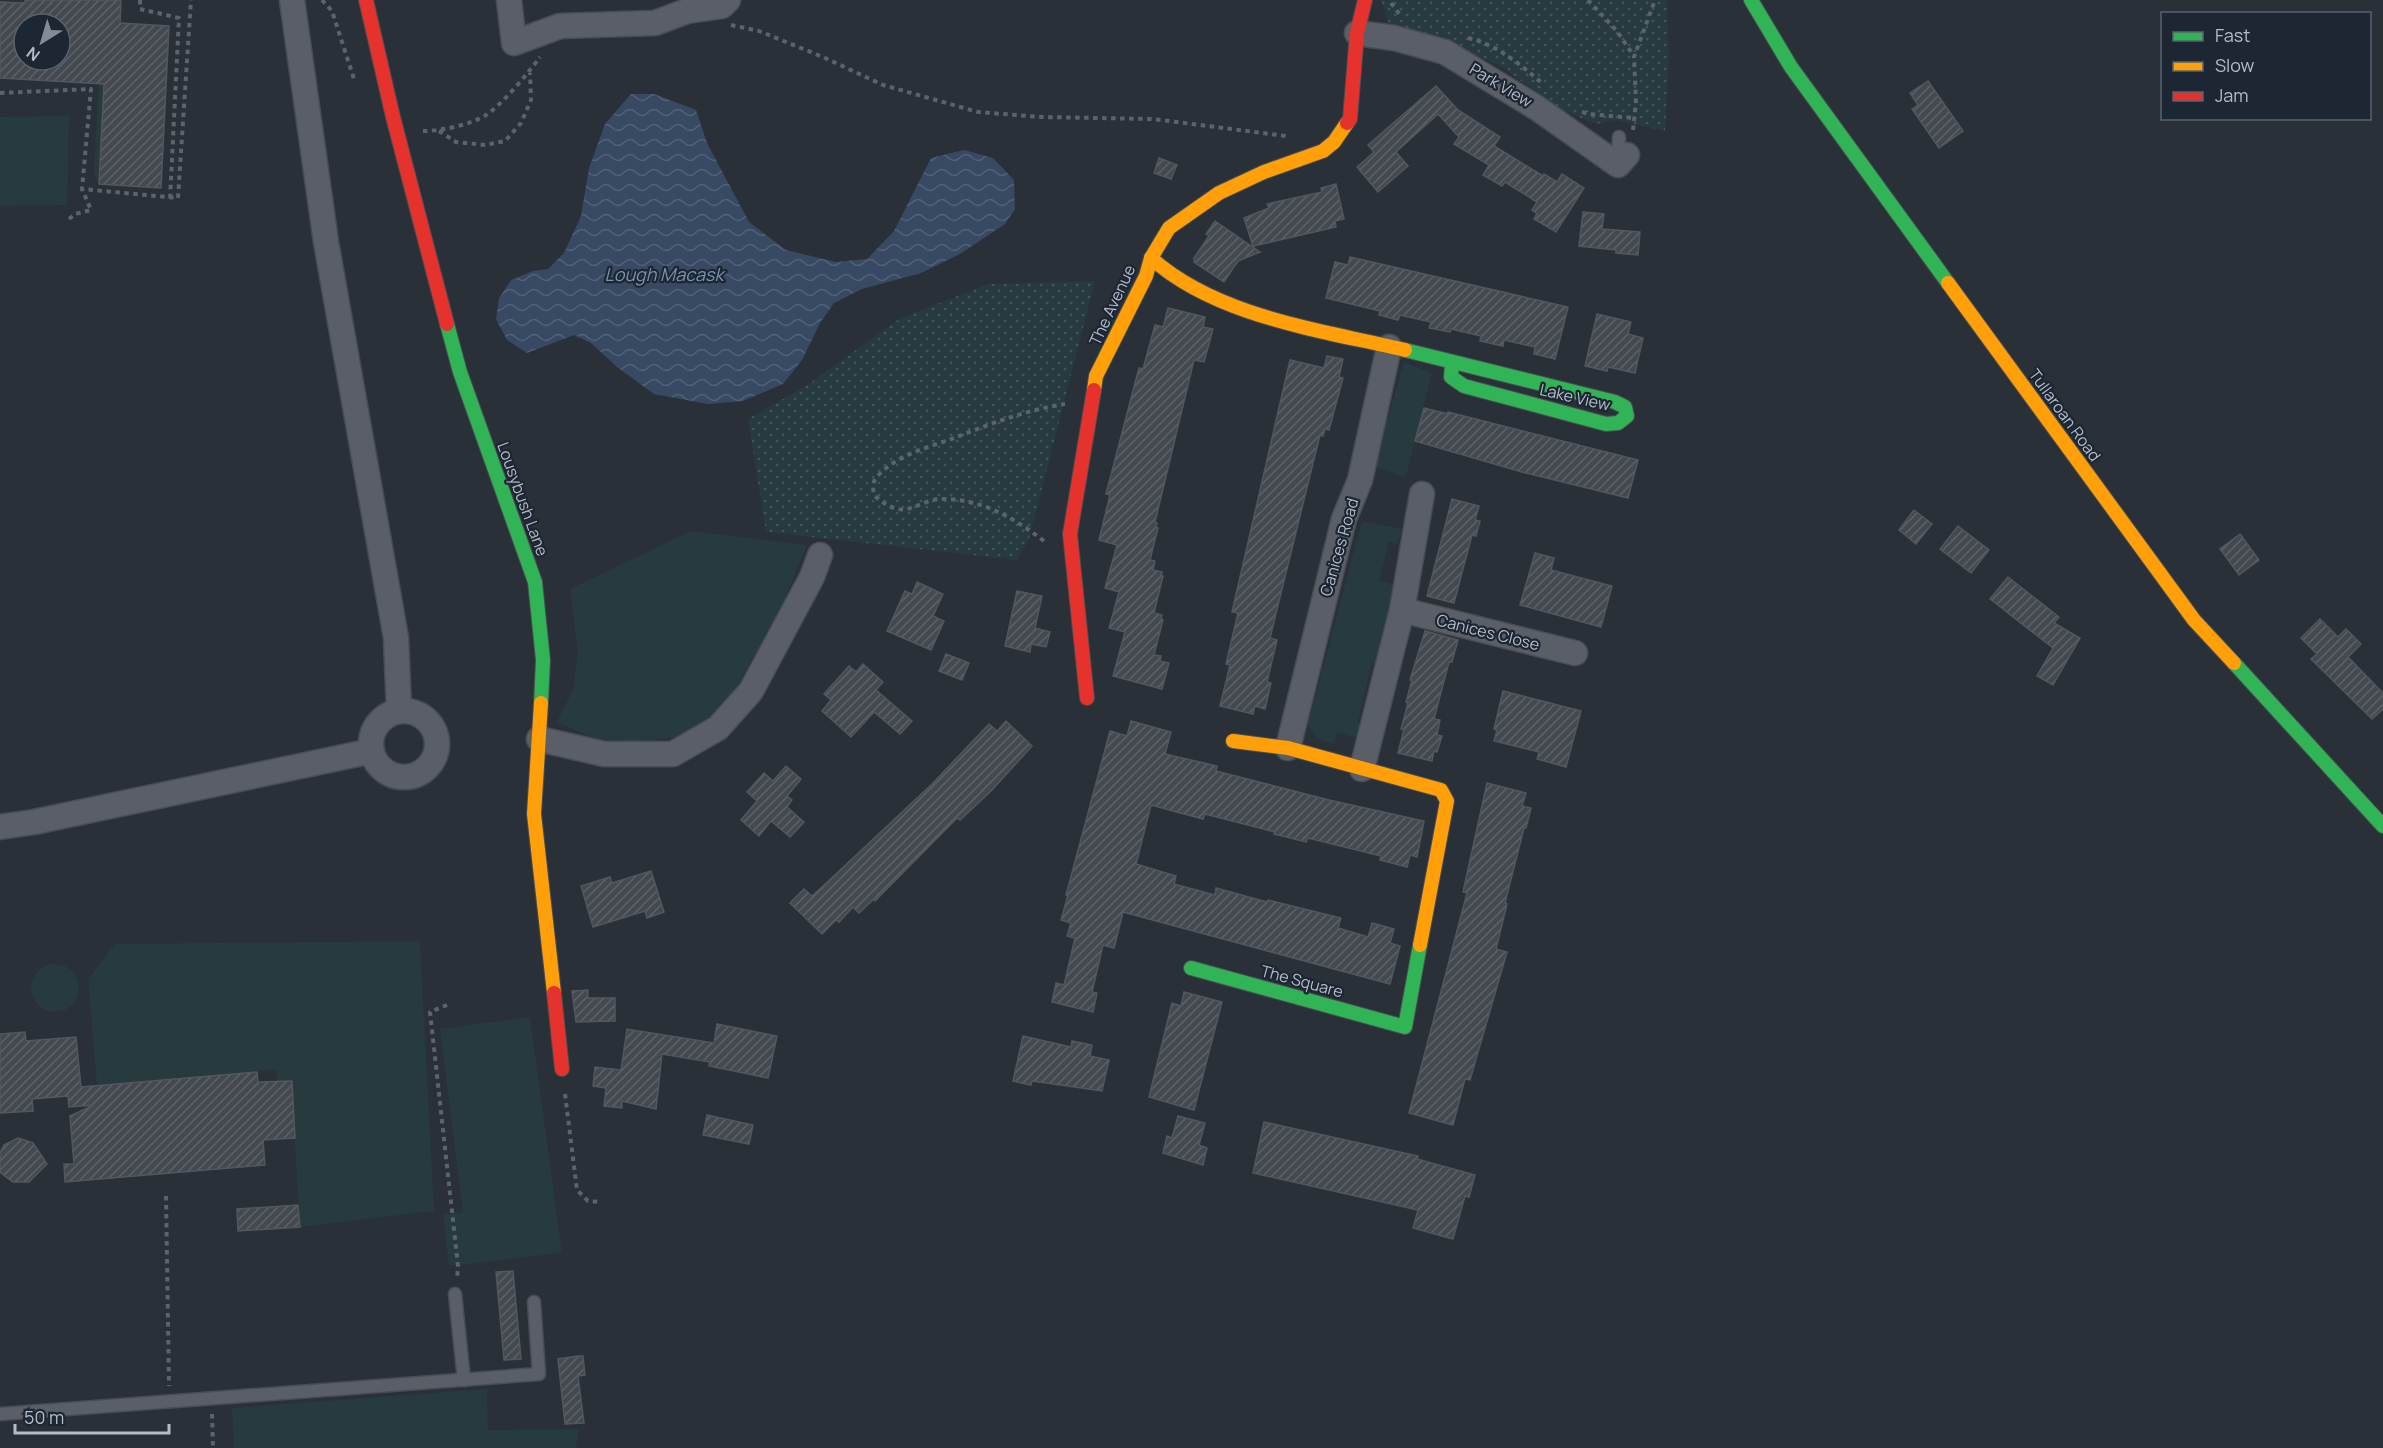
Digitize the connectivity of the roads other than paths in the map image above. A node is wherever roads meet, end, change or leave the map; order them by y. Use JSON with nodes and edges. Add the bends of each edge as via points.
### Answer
{"nodes":[{"id":1,"x":292,"y":0,"type":"edge"},
{"id":2,"x":366,"y":0,"type":"edge"},
{"id":3,"x":508,"y":0,"type":"edge"},
{"id":4,"x":728,"y":0,"type":"edge"},
{"id":5,"x":1365,"y":0,"type":"edge"},
{"id":6,"x":1751,"y":0,"type":"edge"},
{"id":7,"x":1357,"y":33,"type":"junction"},
{"id":8,"x":1621,"y":152,"type":"road end"},
{"id":9,"x":1151,"y":258,"type":"junction"},
{"id":10,"x":1389,"y":347,"type":"junction"},
{"id":11,"x":1452,"y":364,"type":"junction"},
{"id":12,"x":1422,"y":494,"type":"dead end"},
{"id":13,"x":820,"y":555,"type":"dead end"},
{"id":14,"x":1402,"y":610,"type":"junction"},
{"id":15,"x":1575,"y":653,"type":"dead end"},
{"id":16,"x":1086,"y":698,"type":"dead end"},
{"id":17,"x":399,"y":711,"type":"junction"},
{"id":18,"x":539,"y":739,"type":"junction"},
{"id":19,"x":1233,"y":741,"type":"dead end"},
{"id":20,"x":1288,"y":748,"type":"junction"},
{"id":21,"x":372,"y":751,"type":"junction"},
{"id":22,"x":1362,"y":769,"type":"junction"},
{"id":23,"x":2383,"y":826,"type":"edge"},
{"id":24,"x":0,"y":827,"type":"edge"},
{"id":25,"x":1191,"y":968,"type":"dead end"},
{"id":26,"x":561,"y":1069,"type":"road end"},
{"id":27,"x":455,"y":1294,"type":"road end"},
{"id":28,"x":534,"y":1302,"type":"dead end"},
{"id":29,"x":464,"y":1380,"type":"junction"},
{"id":30,"x":0,"y":1414,"type":"edge"}],
"edges":[{"from":1,"to":17,"type":"street","via":[[326,242],[396,638]]},
{"from":2,"to":18,"type":"street","name":"Lousybush Lane","via":[[460,372],[535,582],[543,660]]},
{"from":3,"to":4,"type":"street","via":[[514,43],[560,26],[655,23],[687,11],[722,6]]},
{"from":5,"to":7,"type":"street","name":"The Avenue"},
{"from":6,"to":23,"type":"street","name":"Tullaroan Road","via":[[1791,67],[2193,620]]},
{"from":7,"to":8,"type":"street","name":"Park View","via":[[1445,52],[1537,108]]},
{"from":7,"to":9,"type":"street","name":"The Avenue","via":[[1350,119],[1334,142],[1323,151],[1219,193],[1169,228]]},
{"from":9,"to":10,"type":"street","name":"Lake View","via":[[1169,276],[1223,303]]},
{"from":9,"to":16,"type":"street","name":"The Avenue","via":[[1146,276],[1096,376],[1070,534]]},
{"from":10,"to":11,"type":"street","name":"Lake View"},
{"from":10,"to":20,"type":"street","name":"Canices Road","via":[[1360,480],[1344,519]]},
{"from":11,"to":11,"type":"street","name":"Lake View","via":[[1615,402],[1625,407],[1627,416],[1618,423],[1606,424],[1464,386],[1451,377]]},
{"from":12,"to":14,"type":"street"},
{"from":13,"to":18,"type":"street","via":[[751,692],[718,728],[673,754],[604,754]]},
{"from":14,"to":15,"type":"street","name":"Canices Close"},
{"from":14,"to":22,"type":"street"},
{"from":17,"to":21,"type":"street","via":[[383,717],[374,728]]},
{"from":17,"to":21,"type":"street","via":[[415,712],[429,722],[436,736],[436,753],[427,767],[413,776],[396,776],[382,768]]},
{"from":18,"to":26,"type":"street","name":"Lousybush Lane","via":[[534,814]]},
{"from":19,"to":20,"type":"street"},
{"from":20,"to":22,"type":"street"},
{"from":21,"to":24,"type":"street"},
{"from":22,"to":25,"type":"street","name":"The Square","via":[[1441,790],[1447,801],[1405,1027]]},
{"from":27,"to":29,"type":"lane"},
{"from":28,"to":29,"type":"lane","via":[[539,1374]]},
{"from":29,"to":30,"type":"lane"}]}
